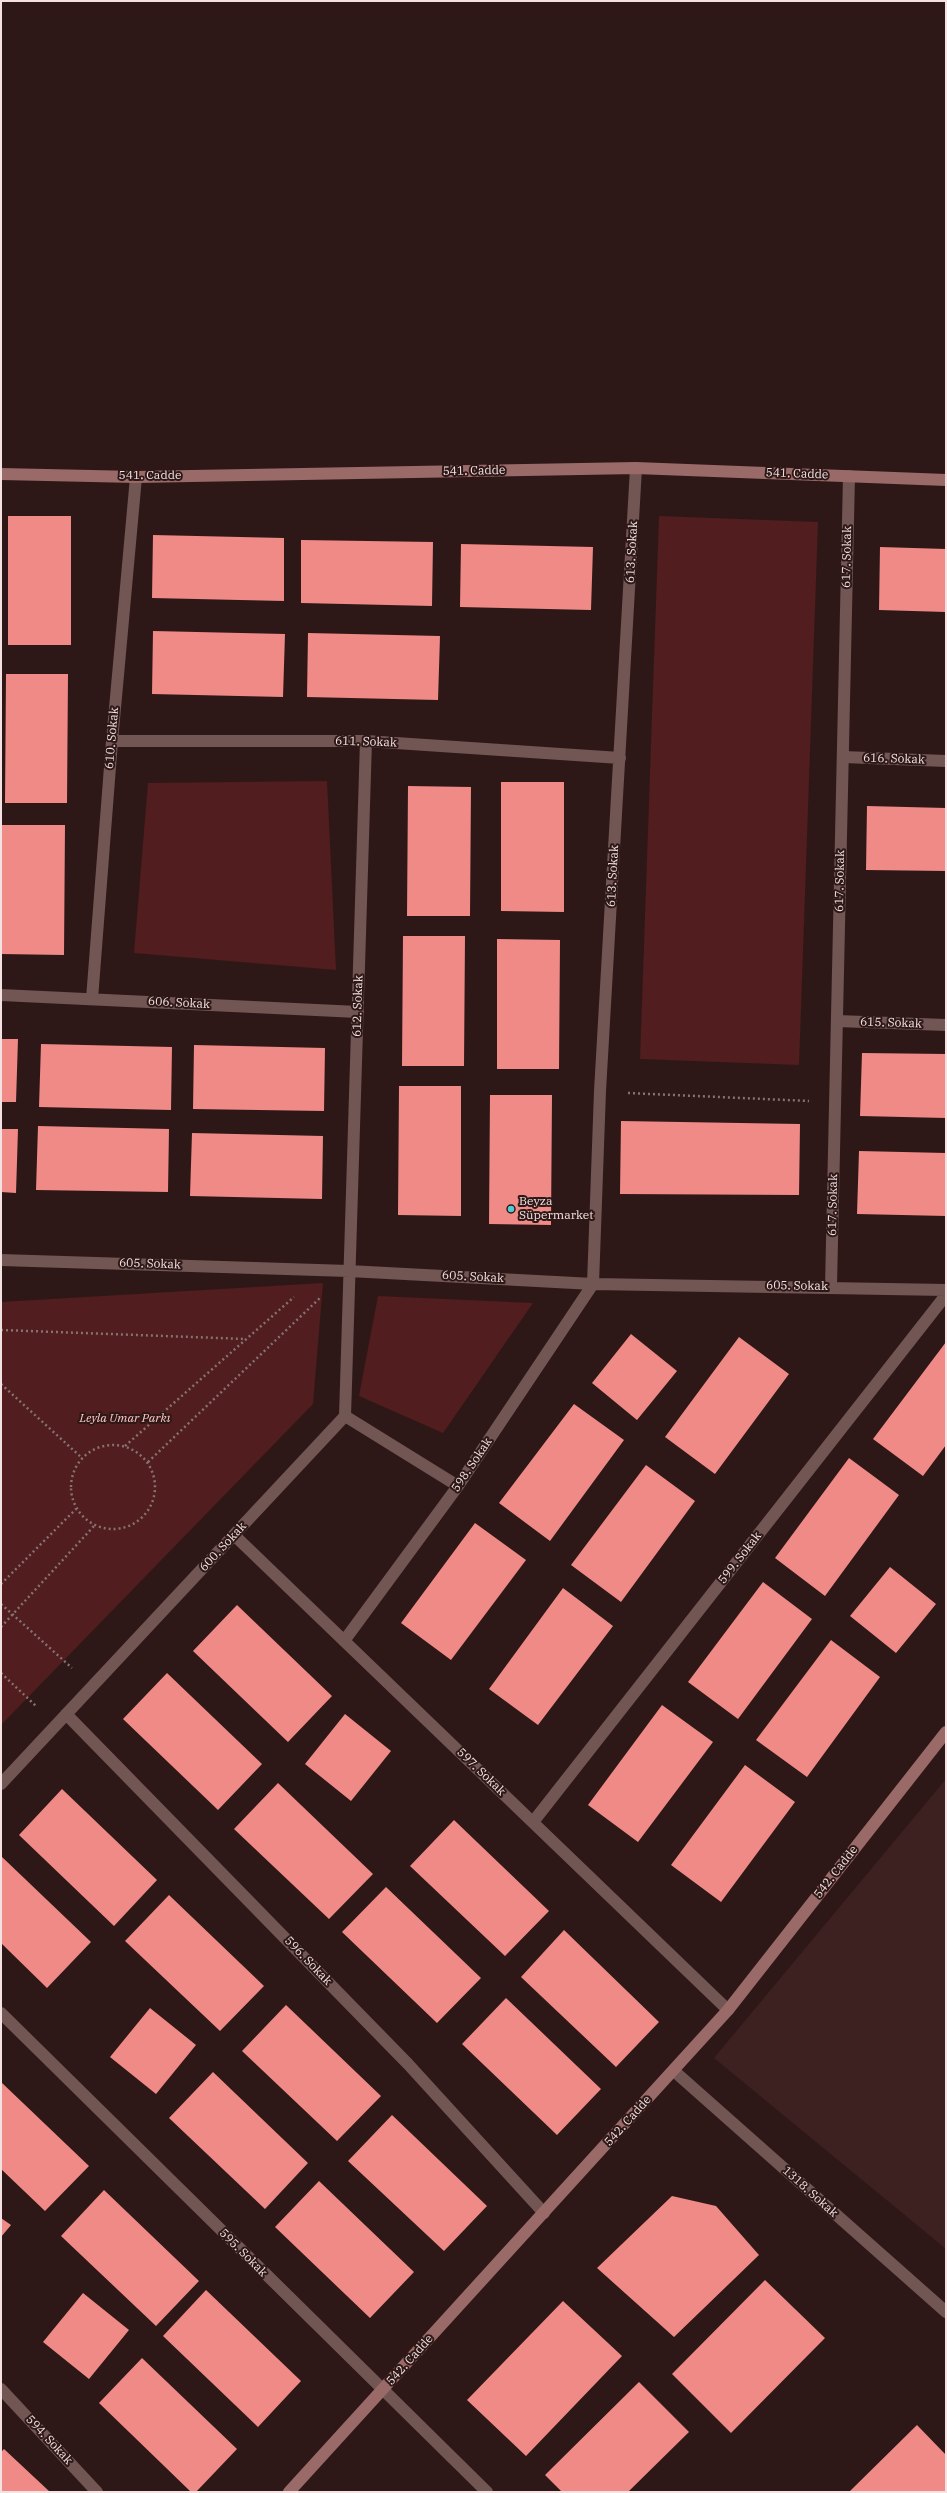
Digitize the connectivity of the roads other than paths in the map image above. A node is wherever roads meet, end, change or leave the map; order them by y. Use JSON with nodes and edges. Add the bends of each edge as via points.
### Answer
{"nodes":[{"id":1,"x":636,"y":468,"type":"junction"},
{"id":2,"x":1,"y":474,"type":"edge"},
{"id":3,"x":849,"y":476,"type":"junction"},
{"id":4,"x":136,"y":477,"type":"junction"},
{"id":5,"x":946,"y":480,"type":"edge"},
{"id":6,"x":112,"y":741,"type":"junction"},
{"id":7,"x":366,"y":741,"type":"junction"},
{"id":8,"x":843,"y":757,"type":"junction"},
{"id":9,"x":620,"y":758,"type":"junction"},
{"id":10,"x":946,"y":761,"type":"edge"},
{"id":11,"x":1,"y":995,"type":"edge"},
{"id":12,"x":92,"y":999,"type":"junction"},
{"id":13,"x":358,"y":1012,"type":"junction"},
{"id":14,"x":837,"y":1022,"type":"junction"},
{"id":15,"x":946,"y":1024,"type":"edge"},
{"id":16,"x":1,"y":1260,"type":"edge"},
{"id":17,"x":349,"y":1271,"type":"junction"},
{"id":18,"x":593,"y":1284,"type":"junction"},
{"id":19,"x":831,"y":1286,"type":"junction"},
{"id":20,"x":946,"y":1290,"type":"edge"},
{"id":21,"x":946,"y":1295,"type":"edge"},
{"id":22,"x":345,"y":1416,"type":"junction"},
{"id":23,"x":458,"y":1486,"type":"junction"},
{"id":24,"x":234,"y":1535,"type":"junction"},
{"id":25,"x":344,"y":1641,"type":"junction"},
{"id":26,"x":66,"y":1714,"type":"junction"},
{"id":27,"x":946,"y":1732,"type":"edge"},
{"id":28,"x":1,"y":1784,"type":"edge"},
{"id":29,"x":533,"y":1822,"type":"junction"},
{"id":30,"x":728,"y":2010,"type":"junction"},
{"id":31,"x":1,"y":2013,"type":"edge"},
{"id":32,"x":674,"y":2071,"type":"junction"},
{"id":33,"x":544,"y":2213,"type":"junction"},
{"id":34,"x":946,"y":2312,"type":"edge"},
{"id":35,"x":1,"y":2389,"type":"edge"},
{"id":36,"x":382,"y":2390,"type":"junction"},
{"id":37,"x":97,"y":2492,"type":"edge"},
{"id":38,"x":289,"y":2492,"type":"edge"},
{"id":39,"x":487,"y":2492,"type":"edge"}],
"edges":[{"from":1,"to":3,"type":"street","name":"541. Cadde"},
{"from":1,"to":4,"type":"street","name":"541. Cadde"},
{"from":1,"to":9,"type":"street","name":"613. Sokak"},
{"from":2,"to":4,"type":"street","name":"541. Cadde"},
{"from":3,"to":5,"type":"street","name":"541. Cadde"},
{"from":3,"to":8,"type":"street","name":"617. Sokak"},
{"from":4,"to":6,"type":"street","name":"610. Sokak"},
{"from":6,"to":7,"type":"street","name":"611. Sokak"},
{"from":6,"to":12,"type":"street","name":"610. Sokak"},
{"from":7,"to":9,"type":"street","name":"611. Sokak"},
{"from":7,"to":13,"type":"street","name":"612. Sokak"},
{"from":8,"to":10,"type":"street","name":"616. Sokak"},
{"from":8,"to":14,"type":"street","name":"617. Sokak"},
{"from":9,"to":18,"type":"street","name":"613. Sokak","via":[[600,1091]]},
{"from":11,"to":12,"type":"street","name":"606. Sokak"},
{"from":12,"to":13,"type":"street","name":"606. Sokak"},
{"from":13,"to":17,"type":"street","name":"612. Sokak"},
{"from":14,"to":15,"type":"street","name":"615. Sokak"},
{"from":14,"to":19,"type":"street","name":"617. Sokak"},
{"from":16,"to":17,"type":"street","name":"605. Sokak"},
{"from":17,"to":18,"type":"street","name":"605. Sokak"},
{"from":17,"to":22,"type":"street"},
{"from":18,"to":19,"type":"street","name":"605. Sokak"},
{"from":18,"to":23,"type":"street","name":"598. Sokak"},
{"from":19,"to":20,"type":"street","name":"605. Sokak"},
{"from":21,"to":29,"type":"street","name":"599. Sokak"},
{"from":22,"to":23,"type":"street"},
{"from":22,"to":24,"type":"street","name":"600. Sokak"},
{"from":23,"to":25,"type":"street","name":"598. Sokak"},
{"from":24,"to":25,"type":"street","name":"597. Sokak"},
{"from":24,"to":26,"type":"street","name":"600. Sokak"},
{"from":25,"to":29,"type":"street","name":"597. Sokak"},
{"from":26,"to":28,"type":"street","name":"600. Sokak"},
{"from":26,"to":33,"type":"street","name":"596. Sokak","via":[[408,2064]]},
{"from":27,"to":30,"type":"street","name":"542. Cadde"},
{"from":29,"to":30,"type":"street","name":"597. Sokak"},
{"from":30,"to":32,"type":"street","name":"542. Cadde"},
{"from":31,"to":36,"type":"street","name":"595. Sokak"},
{"from":32,"to":33,"type":"street","name":"542. Cadde"},
{"from":32,"to":34,"type":"street","name":"1318. Sokak"},
{"from":33,"to":36,"type":"street","name":"542. Cadde"},
{"from":35,"to":37,"type":"street","name":"594. Sokak"},
{"from":36,"to":38,"type":"street","name":"542. Cadde"},
{"from":36,"to":39,"type":"street","name":"595. Sokak"}]}
